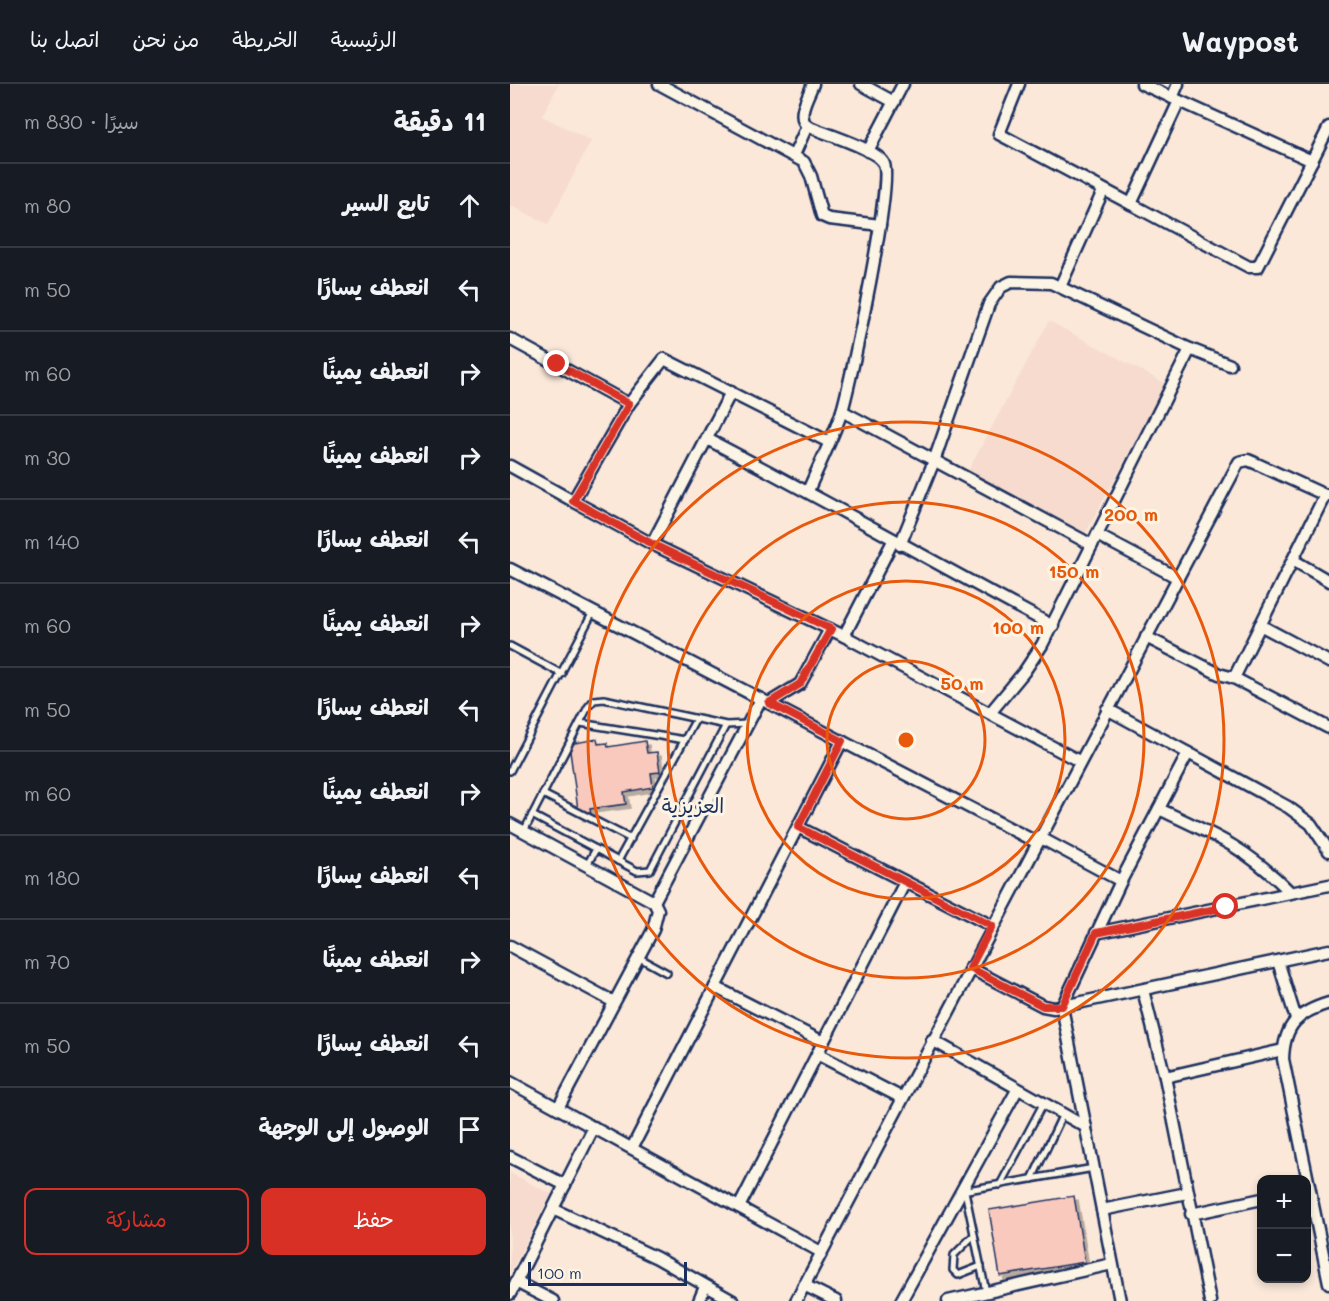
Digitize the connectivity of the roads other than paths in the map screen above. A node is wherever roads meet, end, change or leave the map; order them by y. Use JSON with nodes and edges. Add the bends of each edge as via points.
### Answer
{"nodes":[{"id":1,"x":659,"y":84,"type":"edge"},
{"id":2,"x":813,"y":84,"type":"edge"},
{"id":3,"x":861,"y":84,"type":"edge"},
{"id":4,"x":903,"y":84,"type":"edge"},
{"id":5,"x":1020,"y":84,"type":"edge"},
{"id":6,"x":1142,"y":84,"type":"edge"},
{"id":7,"x":1178,"y":84,"type":"edge"},
{"id":8,"x":1175,"y":100,"type":"junction"},
{"id":9,"x":894,"y":102,"type":"junction"},
{"id":10,"x":807,"y":126,"type":"junction"},
{"id":11,"x":1329,"y":127,"type":"edge"},
{"id":12,"x":868,"y":151,"type":"junction"},
{"id":13,"x":794,"y":154,"type":"junction"},
{"id":14,"x":1312,"y":161,"type":"junction"},
{"id":15,"x":1103,"y":191,"type":"junction"},
{"id":16,"x":1131,"y":204,"type":"junction"},
{"id":17,"x":880,"y":225,"type":"junction"},
{"id":18,"x":1060,"y":287,"type":"junction"},
{"id":19,"x":510,"y":339,"type":"edge"},
{"id":20,"x":1190,"y":349,"type":"junction"},
{"id":21,"x":1230,"y":365,"type":"dead end"},
{"id":22,"x":731,"y":392,"type":"junction"},
{"id":23,"x":629,"y":404,"type":"junction"},
{"id":24,"x":842,"y":411,"type":"junction"},
{"id":25,"x":707,"y":439,"type":"junction"},
{"id":26,"x":828,"y":442,"type":"junction"},
{"id":27,"x":934,"y":461,"type":"junction"},
{"id":28,"x":510,"y":466,"type":"edge"},
{"id":29,"x":808,"y":491,"type":"junction"},
{"id":30,"x":1327,"y":495,"type":"edge"},
{"id":31,"x":573,"y":501,"type":"junction"},
{"id":32,"x":1094,"y":540,"type":"junction"},
{"id":33,"x":897,"y":543,"type":"junction"},
{"id":34,"x":652,"y":544,"type":"junction"},
{"id":35,"x":1293,"y":560,"type":"junction"},
{"id":36,"x":510,"y":569,"type":"edge"},
{"id":37,"x":1178,"y":578,"type":"junction"},
{"id":38,"x":1329,"y":581,"type":"edge"},
{"id":39,"x":593,"y":612,"type":"junction"},
{"id":40,"x":1260,"y":625,"type":"junction"},
{"id":41,"x":1053,"y":626,"type":"junction"},
{"id":42,"x":831,"y":629,"type":"junction"},
{"id":43,"x":844,"y":636,"type":"junction"},
{"id":44,"x":1146,"y":637,"type":"junction"},
{"id":45,"x":510,"y":646,"type":"edge"},
{"id":46,"x":1329,"y":662,"type":"edge"},
{"id":47,"x":562,"y":674,"type":"junction"},
{"id":48,"x":1234,"y":678,"type":"junction"},
{"id":49,"x":765,"y":701,"type":"junction"},
{"id":50,"x":1107,"y":709,"type":"junction"},
{"id":51,"x":990,"y":712,"type":"junction"},
{"id":52,"x":696,"y":719,"type":"junction"},
{"id":53,"x":580,"y":723,"type":"junction"},
{"id":54,"x":748,"y":724,"type":"junction"},
{"id":55,"x":726,"y":725,"type":"junction"},
{"id":56,"x":1329,"y":728,"type":"edge"},
{"id":57,"x":685,"y":740,"type":"junction"},
{"id":58,"x":842,"y":741,"type":"junction"},
{"id":59,"x":1188,"y":753,"type":"junction"},
{"id":60,"x":1079,"y":761,"type":"junction"},
{"id":61,"x":511,"y":768,"type":"edge"},
{"id":62,"x":543,"y":794,"type":"junction"},
{"id":63,"x":684,"y":806,"type":"junction"},
{"id":64,"x":1159,"y":809,"type":"junction"},
{"id":65,"x":700,"y":814,"type":"junction"},
{"id":66,"x":532,"y":815,"type":"junction"},
{"id":67,"x":798,"y":827,"type":"junction"},
{"id":68,"x":514,"y":828,"type":"edge"},
{"id":69,"x":631,"y":839,"type":"junction"},
{"id":70,"x":1038,"y":839,"type":"junction"},
{"id":71,"x":596,"y":849,"type":"junction"},
{"id":72,"x":1329,"y":851,"type":"edge"},
{"id":73,"x":618,"y":861,"type":"junction"},
{"id":74,"x":587,"y":865,"type":"junction"},
{"id":75,"x":1121,"y":881,"type":"junction"},
{"id":76,"x":905,"y":882,"type":"junction"},
{"id":77,"x":1329,"y":885,"type":"edge"},
{"id":78,"x":1291,"y":893,"type":"junction"},
{"id":79,"x":654,"y":902,"type":"junction"},
{"id":80,"x":992,"y":926,"type":"junction"},
{"id":81,"x":1096,"y":933,"type":"junction"},
{"id":82,"x":510,"y":946,"type":"edge"},
{"id":83,"x":1329,"y":950,"type":"edge"},
{"id":84,"x":638,"y":957,"type":"junction"},
{"id":85,"x":1278,"y":961,"type":"junction"},
{"id":86,"x":970,"y":968,"type":"junction"},
{"id":87,"x":667,"y":973,"type":"dead end"},
{"id":88,"x":715,"y":987,"type":"junction"},
{"id":89,"x":1143,"y":990,"type":"junction"},
{"id":90,"x":614,"y":1002,"type":"junction"},
{"id":91,"x":1329,"y":1003,"type":"edge"},
{"id":92,"x":1062,"y":1006,"type":"junction"},
{"id":93,"x":1296,"y":1019,"type":"junction"},
{"id":94,"x":932,"y":1041,"type":"junction"},
{"id":95,"x":824,"y":1042,"type":"junction"},
{"id":96,"x":1283,"y":1050,"type":"junction"},
{"id":97,"x":817,"y":1054,"type":"junction"},
{"id":98,"x":1165,"y":1077,"type":"junction"},
{"id":99,"x":510,"y":1082,"type":"edge"},
{"id":100,"x":1017,"y":1090,"type":"junction"},
{"id":101,"x":902,"y":1098,"type":"junction"},
{"id":102,"x":1043,"y":1104,"type":"junction"},
{"id":103,"x":558,"y":1108,"type":"junction"},
{"id":104,"x":1063,"y":1114,"type":"junction"},
{"id":105,"x":1086,"y":1127,"type":"junction"},
{"id":106,"x":594,"y":1128,"type":"junction"},
{"id":107,"x":632,"y":1148,"type":"junction"},
{"id":108,"x":510,"y":1156,"type":"edge"},
{"id":109,"x":1094,"y":1168,"type":"junction"},
{"id":110,"x":1305,"y":1175,"type":"edge"},
{"id":111,"x":1032,"y":1179,"type":"junction"},
{"id":112,"x":565,"y":1185,"type":"junction"},
{"id":113,"x":1000,"y":1185,"type":"junction"},
{"id":114,"x":963,"y":1191,"type":"junction"},
{"id":115,"x":1186,"y":1193,"type":"junction"},
{"id":116,"x":1311,"y":1197,"type":"edge"},
{"id":117,"x":1257,"y":1200,"type":"edge"},
{"id":118,"x":739,"y":1207,"type":"junction"},
{"id":119,"x":553,"y":1209,"type":"junction"},
{"id":120,"x":1102,"y":1210,"type":"junction"},
{"id":121,"x":1191,"y":1214,"type":"junction"},
{"id":122,"x":1323,"y":1226,"type":"edge"},
{"id":123,"x":974,"y":1235,"type":"junction"},
{"id":124,"x":821,"y":1252,"type":"junction"},
{"id":125,"x":1112,"y":1264,"type":"junction"},
{"id":126,"x":981,"y":1266,"type":"junction"},
{"id":127,"x":516,"y":1282,"type":"junction"},
{"id":128,"x":1329,"y":1283,"type":"edge"},
{"id":129,"x":804,"y":1285,"type":"junction"},
{"id":130,"x":705,"y":1287,"type":"junction"},
{"id":131,"x":986,"y":1293,"type":"junction"},
{"id":132,"x":510,"y":1294,"type":"edge"},
{"id":133,"x":553,"y":1301,"type":"edge"},
{"id":134,"x":699,"y":1301,"type":"edge"},
{"id":135,"x":733,"y":1301,"type":"edge"},
{"id":136,"x":796,"y":1301,"type":"edge"},
{"id":137,"x":836,"y":1301,"type":"edge"},
{"id":138,"x":901,"y":1301,"type":"edge"},
{"id":139,"x":948,"y":1301,"type":"edge"},
{"id":140,"x":1120,"y":1301,"type":"edge"},
{"id":141,"x":1210,"y":1301,"type":"edge"}],
"edges":[{"from":1,"to":13,"type":"street"},
{"from":2,"to":10,"type":"street","via":[[801,115]]},
{"from":3,"to":9,"type":"street"},
{"from":4,"to":9,"type":"street"},
{"from":5,"to":15,"type":"street","via":[[999,134]]},
{"from":6,"to":8,"type":"street"},
{"from":7,"to":8,"type":"street"},
{"from":8,"to":14,"type":"street"},
{"from":8,"to":16,"type":"street"},
{"from":9,"to":12,"type":"street"},
{"from":10,"to":12,"type":"street"},
{"from":10,"to":13,"type":"street"},
{"from":11,"to":14,"type":"street"},
{"from":12,"to":17,"type":"street","via":[[884,164],[886,174]]},
{"from":13,"to":17,"type":"street","via":[[808,168],[822,216]]},
{"from":14,"to":16,"type":"street","via":[[1258,267],[1249,267]]},
{"from":15,"to":16,"type":"street"},
{"from":15,"to":18,"type":"street"},
{"from":17,"to":24,"type":"street"},
{"from":18,"to":20,"type":"street"},
{"from":18,"to":27,"type":"street","via":[[1041,281],[1011,282],[994,296]]},
{"from":19,"to":23,"type":"street"},
{"from":20,"to":21,"type":"street"},
{"from":20,"to":32,"type":"street"},
{"from":22,"to":23,"type":"street","via":[[664,359]]},
{"from":22,"to":25,"type":"street"},
{"from":22,"to":26,"type":"street"},
{"from":23,"to":31,"type":"street"},
{"from":24,"to":26,"type":"street"},
{"from":24,"to":27,"type":"street"},
{"from":25,"to":29,"type":"street"},
{"from":25,"to":34,"type":"street"},
{"from":26,"to":29,"type":"street"},
{"from":27,"to":32,"type":"street"},
{"from":27,"to":33,"type":"street"},
{"from":28,"to":31,"type":"street"},
{"from":29,"to":33,"type":"street"},
{"from":30,"to":35,"type":"street"},
{"from":30,"to":37,"type":"street","via":[[1256,463],[1239,462]]},
{"from":31,"to":34,"type":"street"},
{"from":32,"to":37,"type":"street"},
{"from":32,"to":41,"type":"street"},
{"from":33,"to":41,"type":"street"},
{"from":33,"to":43,"type":"street"},
{"from":34,"to":42,"type":"street"},
{"from":35,"to":38,"type":"street"},
{"from":35,"to":40,"type":"street"},
{"from":36,"to":39,"type":"street"},
{"from":37,"to":44,"type":"street"},
{"from":39,"to":47,"type":"lane"},
{"from":39,"to":49,"type":"street"},
{"from":40,"to":46,"type":"street"},
{"from":40,"to":48,"type":"street"},
{"from":41,"to":51,"type":"street","via":[[1033,660]]},
{"from":42,"to":43,"type":"street"},
{"from":42,"to":49,"type":"street","via":[[800,684]]},
{"from":43,"to":51,"type":"street"},
{"from":44,"to":48,"type":"street"},
{"from":44,"to":50,"type":"street"},
{"from":45,"to":47,"type":"lane"},
{"from":47,"to":61,"type":"lane"},
{"from":48,"to":56,"type":"street"},
{"from":49,"to":54,"type":"street"},
{"from":49,"to":58,"type":"street"},
{"from":50,"to":59,"type":"street"},
{"from":50,"to":60,"type":"street"},
{"from":51,"to":60,"type":"street"},
{"from":52,"to":53,"type":"lane","via":[[604,699],[594,700]]},
{"from":52,"to":55,"type":"lane"},
{"from":52,"to":57,"type":"lane"},
{"from":53,"to":57,"type":"lane"},
{"from":53,"to":62,"type":"lane"},
{"from":54,"to":55,"type":"lane"},
{"from":54,"to":65,"type":"street"},
{"from":55,"to":63,"type":"lane"},
{"from":57,"to":69,"type":"lane"},
{"from":58,"to":67,"type":"street"},
{"from":58,"to":70,"type":"street"},
{"from":59,"to":64,"type":"street"},
{"from":59,"to":72,"type":"street","via":[[1288,807],[1311,824]]},
{"from":60,"to":70,"type":"street"},
{"from":62,"to":66,"type":"lane"},
{"from":62,"to":69,"type":"lane"},
{"from":63,"to":65,"type":"lane"},
{"from":63,"to":73,"type":"lane","via":[[650,870],[637,871]]},
{"from":64,"to":75,"type":"street"},
{"from":64,"to":78,"type":"street","via":[[1239,848]]},
{"from":65,"to":79,"type":"street"},
{"from":66,"to":68,"type":"lane"},
{"from":66,"to":71,"type":"lane"},
{"from":67,"to":76,"type":"street"},
{"from":67,"to":88,"type":"street"},
{"from":68,"to":74,"type":"street"},
{"from":69,"to":73,"type":"lane"},
{"from":70,"to":75,"type":"street"},
{"from":70,"to":80,"type":"street"},
{"from":71,"to":73,"type":"lane"},
{"from":71,"to":74,"type":"lane"},
{"from":74,"to":79,"type":"street"},
{"from":75,"to":81,"type":"street"},
{"from":76,"to":80,"type":"street"},
{"from":76,"to":95,"type":"street"},
{"from":77,"to":78,"type":"street"},
{"from":78,"to":81,"type":"street"},
{"from":79,"to":84,"type":"street","via":[[657,919]]},
{"from":80,"to":86,"type":"street"},
{"from":81,"to":92,"type":"street"},
{"from":82,"to":90,"type":"street"},
{"from":83,"to":85,"type":"street"},
{"from":84,"to":87,"type":"lane"},
{"from":84,"to":90,"type":"street"},
{"from":85,"to":89,"type":"street"},
{"from":85,"to":93,"type":"street"},
{"from":86,"to":92,"type":"street","via":[[1043,1006]]},
{"from":86,"to":94,"type":"street"},
{"from":88,"to":95,"type":"street"},
{"from":88,"to":107,"type":"street"},
{"from":89,"to":92,"type":"street"},
{"from":89,"to":98,"type":"street"},
{"from":90,"to":103,"type":"street"},
{"from":91,"to":93,"type":"street","via":[[1306,1010]]},
{"from":92,"to":105,"type":"street"},
{"from":93,"to":96,"type":"street"},
{"from":94,"to":100,"type":"street"},
{"from":94,"to":101,"type":"street"},
{"from":95,"to":97,"type":"street"},
{"from":96,"to":98,"type":"street"},
{"from":96,"to":110,"type":"street"},
{"from":97,"to":101,"type":"street"},
{"from":97,"to":118,"type":"street"},
{"from":98,"to":115,"type":"street"},
{"from":99,"to":103,"type":"street"},
{"from":100,"to":102,"type":"street"},
{"from":100,"to":114,"type":"street"},
{"from":101,"to":124,"type":"street"},
{"from":102,"to":104,"type":"street"},
{"from":102,"to":113,"type":"lane"},
{"from":103,"to":106,"type":"street"},
{"from":104,"to":105,"type":"street"},
{"from":104,"to":111,"type":"lane"},
{"from":105,"to":109,"type":"street"},
{"from":106,"to":107,"type":"street"},
{"from":106,"to":112,"type":"street"},
{"from":107,"to":118,"type":"street"},
{"from":108,"to":112,"type":"street"},
{"from":109,"to":111,"type":"lane"},
{"from":109,"to":120,"type":"street"},
{"from":111,"to":113,"type":"lane"},
{"from":112,"to":119,"type":"street"},
{"from":113,"to":114,"type":"lane"},
{"from":114,"to":123,"type":"lane"},
{"from":114,"to":138,"type":"street"},
{"from":115,"to":120,"type":"street"},
{"from":115,"to":121,"type":"street"},
{"from":116,"to":122,"type":"street"},
{"from":117,"to":121,"type":"street"},
{"from":118,"to":124,"type":"street"},
{"from":119,"to":127,"type":"street"},
{"from":119,"to":130,"type":"street","via":[[657,1258]]},
{"from":120,"to":125,"type":"street"},
{"from":121,"to":141,"type":"street"},
{"from":122,"to":128,"type":"street"},
{"from":123,"to":126,"type":"lane"},
{"from":123,"to":126,"type":"lane","via":[[954,1255],[953,1270],[958,1275]]},
{"from":124,"to":129,"type":"street"},
{"from":125,"to":131,"type":"street"},
{"from":125,"to":140,"type":"street"},
{"from":126,"to":131,"type":"lane"},
{"from":127,"to":132,"type":"street"},
{"from":127,"to":133,"type":"street"},
{"from":129,"to":136,"type":"street"},
{"from":129,"to":137,"type":"street"},
{"from":130,"to":134,"type":"street"},
{"from":130,"to":135,"type":"street"},
{"from":131,"to":139,"type":"street"}]}
